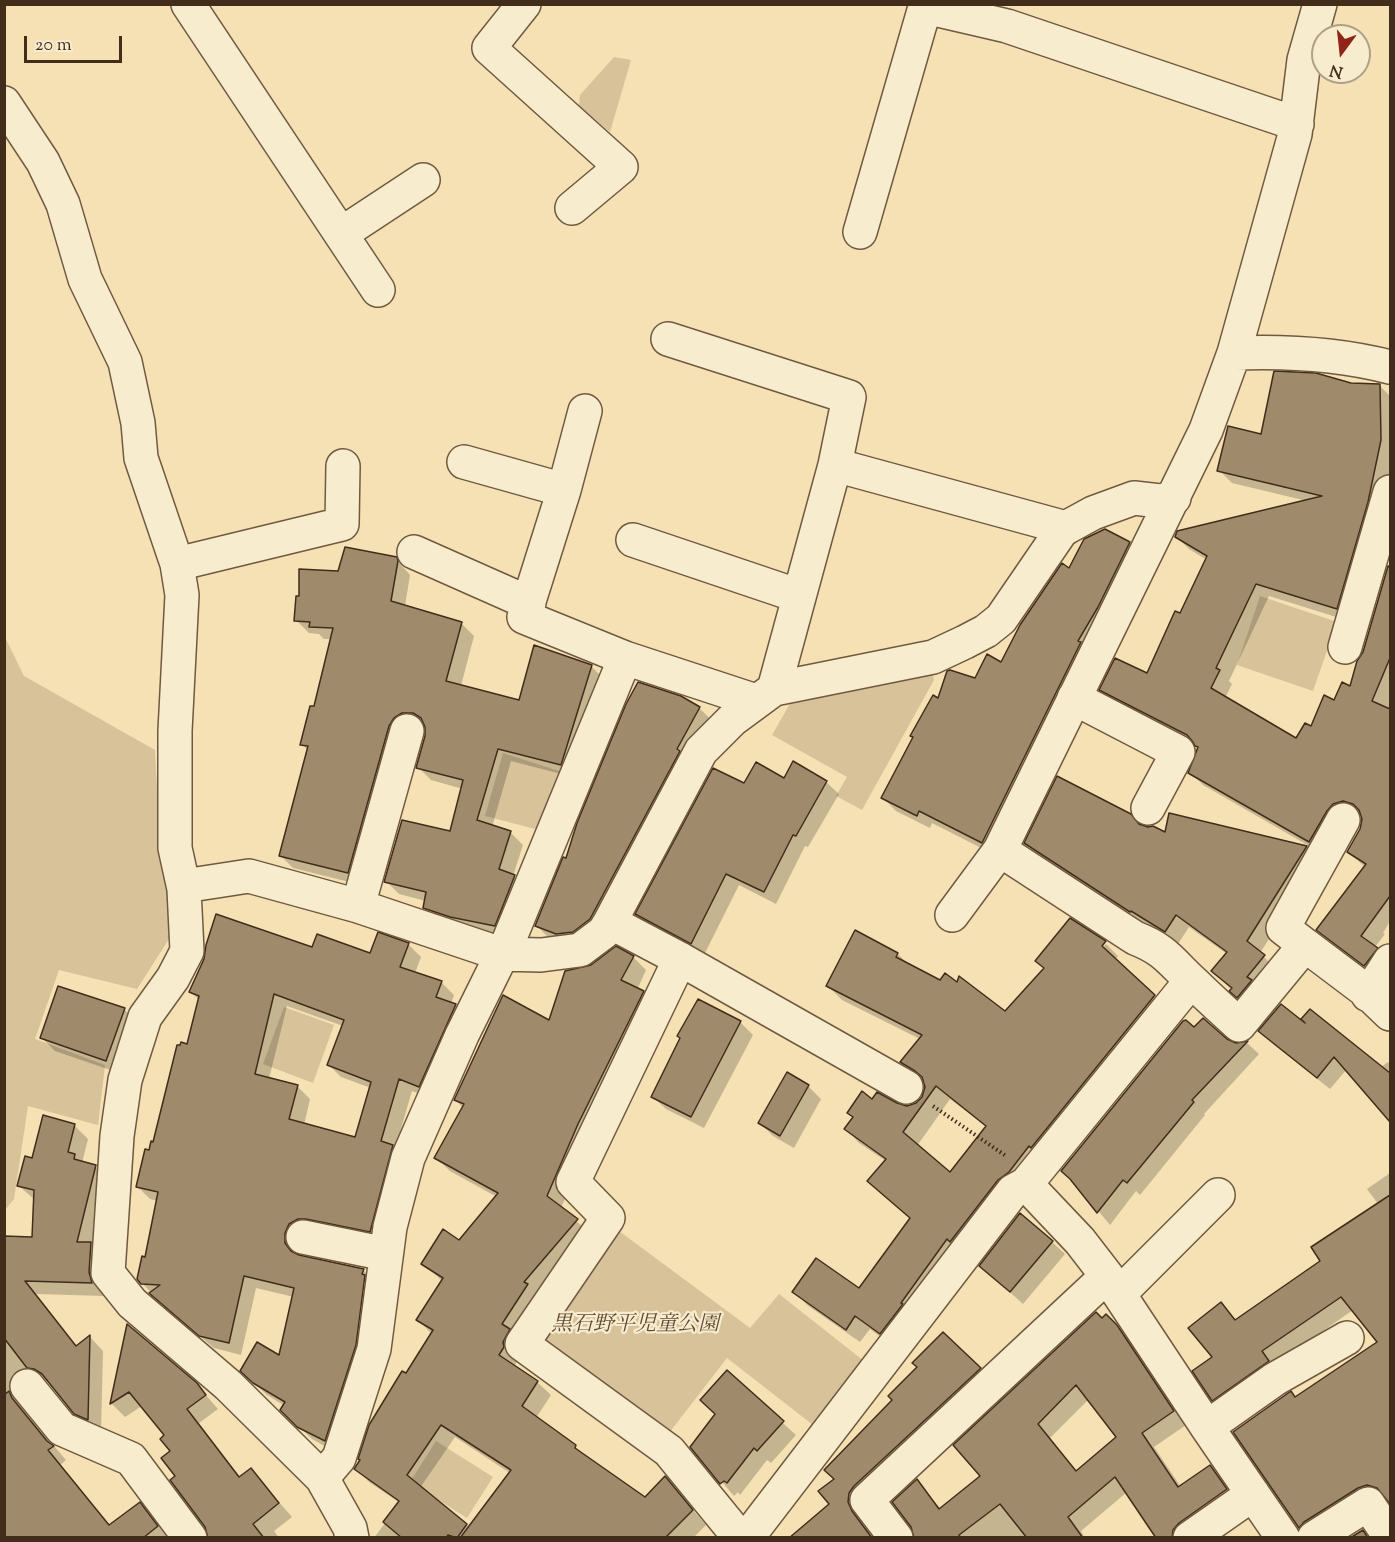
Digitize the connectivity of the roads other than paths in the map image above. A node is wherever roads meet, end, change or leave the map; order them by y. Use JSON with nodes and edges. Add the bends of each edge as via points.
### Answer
{"nodes":[{"id":1,"x":188,"y":4,"type":"edge"},
{"id":2,"x":524,"y":4,"type":"edge"},
{"id":3,"x":1320,"y":4,"type":"edge"},
{"id":4,"x":919,"y":6,"type":"edge"},
{"id":5,"x":4,"y":103,"type":"edge"},
{"id":6,"x":1297,"y":124,"type":"junction"},
{"id":7,"x":423,"y":180,"type":"dead end"},
{"id":8,"x":572,"y":208,"type":"dead end"},
{"id":9,"x":860,"y":232,"type":"dead end"},
{"id":10,"x":341,"y":234,"type":"junction"},
{"id":11,"x":378,"y":290,"type":"dead end"},
{"id":12,"x":668,"y":339,"type":"dead end"},
{"id":13,"x":1234,"y":353,"type":"junction"},
{"id":14,"x":1390,"y":368,"type":"edge"},
{"id":15,"x":585,"y":411,"type":"dead end"},
{"id":16,"x":464,"y":462,"type":"dead end"},
{"id":17,"x":835,"y":465,"type":"junction"},
{"id":18,"x":343,"y":466,"type":"dead end"},
{"id":19,"x":564,"y":490,"type":"junction"},
{"id":20,"x":1390,"y":492,"type":"edge"},
{"id":21,"x":1174,"y":498,"type":"junction"},
{"id":22,"x":1066,"y":528,"type":"junction"},
{"id":23,"x":633,"y":540,"type":"dead end"},
{"id":24,"x":414,"y":552,"type":"dead end"},
{"id":25,"x":177,"y":564,"type":"junction"},
{"id":26,"x":799,"y":596,"type":"junction"},
{"id":27,"x":529,"y":603,"type":"junction"},
{"id":28,"x":1345,"y":647,"type":"dead end"},
{"id":29,"x":625,"y":658,"type":"junction"},
{"id":30,"x":765,"y":695,"type":"junction"},
{"id":31,"x":1074,"y":698,"type":"junction"},
{"id":32,"x":406,"y":731,"type":"dead end"},
{"id":33,"x":1148,"y":808,"type":"dead end"},
{"id":34,"x":1343,"y":820,"type":"dead end"},
{"id":35,"x":1000,"y":850,"type":"junction"},
{"id":36,"x":183,"y":885,"type":"junction"},
{"id":37,"x":358,"y":906,"type":"junction"},
{"id":38,"x":952,"y":915,"type":"dead end"},
{"id":39,"x":610,"y":922,"type":"junction"},
{"id":40,"x":1305,"y":945,"type":"junction"},
{"id":41,"x":501,"y":954,"type":"junction"},
{"id":42,"x":680,"y":959,"type":"junction"},
{"id":43,"x":1390,"y":961,"type":"edge"},
{"id":44,"x":1191,"y":981,"type":"junction"},
{"id":45,"x":1379,"y":1005,"type":"edge"},
{"id":46,"x":906,"y":1088,"type":"road end"},
{"id":47,"x":1030,"y":1180,"type":"junction"},
{"id":48,"x":1218,"y":1195,"type":"dead end"},
{"id":49,"x":303,"y":1237,"type":"dead end"},
{"id":50,"x":386,"y":1254,"type":"junction"},
{"id":51,"x":1114,"y":1285,"type":"junction"},
{"id":52,"x":1347,"y":1338,"type":"dead end"},
{"id":53,"x":27,"y":1386,"type":"dead end"},
{"id":54,"x":1207,"y":1426,"type":"junction"},
{"id":55,"x":322,"y":1478,"type":"junction"},
{"id":56,"x":1253,"y":1494,"type":"junction"},
{"id":57,"x":1390,"y":1537,"type":"edge"},
{"id":58,"x":190,"y":1538,"type":"edge"},
{"id":59,"x":352,"y":1538,"type":"edge"},
{"id":60,"x":740,"y":1538,"type":"edge"},
{"id":61,"x":747,"y":1538,"type":"edge"},
{"id":62,"x":896,"y":1538,"type":"edge"},
{"id":63,"x":1190,"y":1538,"type":"edge"},
{"id":64,"x":1282,"y":1538,"type":"edge"},
{"id":65,"x":1314,"y":1538,"type":"edge"}],
"edges":[{"from":1,"to":10,"type":"street"},
{"from":2,"to":8,"type":"street","via":[[489,48],[621,167]]},
{"from":3,"to":6,"type":"street","via":[[1304,60]]},
{"from":4,"to":6,"type":"street","via":[[1007,26]]},
{"from":4,"to":9,"type":"street"},
{"from":5,"to":25,"type":"street","via":[[43,162],[63,204],[85,279],[125,362],[141,458]]},
{"from":6,"to":13,"type":"street"},
{"from":7,"to":10,"type":"street"},
{"from":10,"to":11,"type":"street"},
{"from":12,"to":17,"type":"street","via":[[849,397]]},
{"from":13,"to":14,"type":"street","via":[[1282,352],[1366,361]]},
{"from":13,"to":21,"type":"street","via":[[1206,430]]},
{"from":15,"to":19,"type":"street"},
{"from":16,"to":19,"type":"street"},
{"from":17,"to":22,"type":"street"},
{"from":17,"to":26,"type":"street"},
{"from":18,"to":25,"type":"street","via":[[342,525]]},
{"from":19,"to":27,"type":"street"},
{"from":20,"to":28,"type":"street"},
{"from":21,"to":22,"type":"street","via":[[1134,498]]},
{"from":21,"to":31,"type":"street"},
{"from":22,"to":30,"type":"street","via":[[1000,619],[986,631],[933,657]]},
{"from":23,"to":26,"type":"street"},
{"from":24,"to":27,"type":"street"},
{"from":25,"to":36,"type":"street","via":[[182,595],[175,848]]},
{"from":26,"to":30,"type":"street"},
{"from":27,"to":29,"type":"street","via":[[524,616]]},
{"from":29,"to":30,"type":"street"},
{"from":29,"to":41,"type":"street"},
{"from":30,"to":39,"type":"street","via":[[701,751]]},
{"from":31,"to":33,"type":"street","via":[[1178,752]]},
{"from":31,"to":35,"type":"street"},
{"from":32,"to":37,"type":"street"},
{"from":34,"to":40,"type":"street","via":[[1283,927]]},
{"from":35,"to":38,"type":"street"},
{"from":35,"to":44,"type":"street","via":[[1171,958]]},
{"from":36,"to":37,"type":"street","via":[[249,876]]},
{"from":36,"to":55,"type":"street","via":[[187,951],[145,1017],[125,1080],[117,1136],[108,1273],[132,1303],[228,1385]]},
{"from":37,"to":41,"type":"street"},
{"from":39,"to":41,"type":"street","via":[[604,932],[580,950],[541,955]]},
{"from":39,"to":42,"type":"street"},
{"from":40,"to":44,"type":"street","via":[[1239,1025]]},
{"from":40,"to":45,"type":"street"},
{"from":41,"to":50,"type":"street","via":[[408,1158]]},
{"from":42,"to":46,"type":"street"},
{"from":42,"to":60,"type":"street","via":[[573,1182],[608,1218],[522,1344],[669,1451]]},
{"from":43,"to":45,"type":"street"},
{"from":44,"to":47,"type":"street"},
{"from":47,"to":51,"type":"street"},
{"from":47,"to":61,"type":"street","via":[[1013,1191]]},
{"from":48,"to":51,"type":"street"},
{"from":49,"to":50,"type":"street"},
{"from":50,"to":55,"type":"street","via":[[374,1349],[339,1458]]},
{"from":51,"to":54,"type":"street"},
{"from":51,"to":62,"type":"street","via":[[867,1500]]},
{"from":52,"to":54,"type":"street","via":[[1275,1379]]},
{"from":53,"to":58,"type":"street","via":[[62,1429],[131,1459]]},
{"from":54,"to":56,"type":"street"},
{"from":55,"to":59,"type":"street"},
{"from":56,"to":63,"type":"street"},
{"from":56,"to":64,"type":"street"},
{"from":57,"to":65,"type":"street","via":[[1368,1504]]}]}
